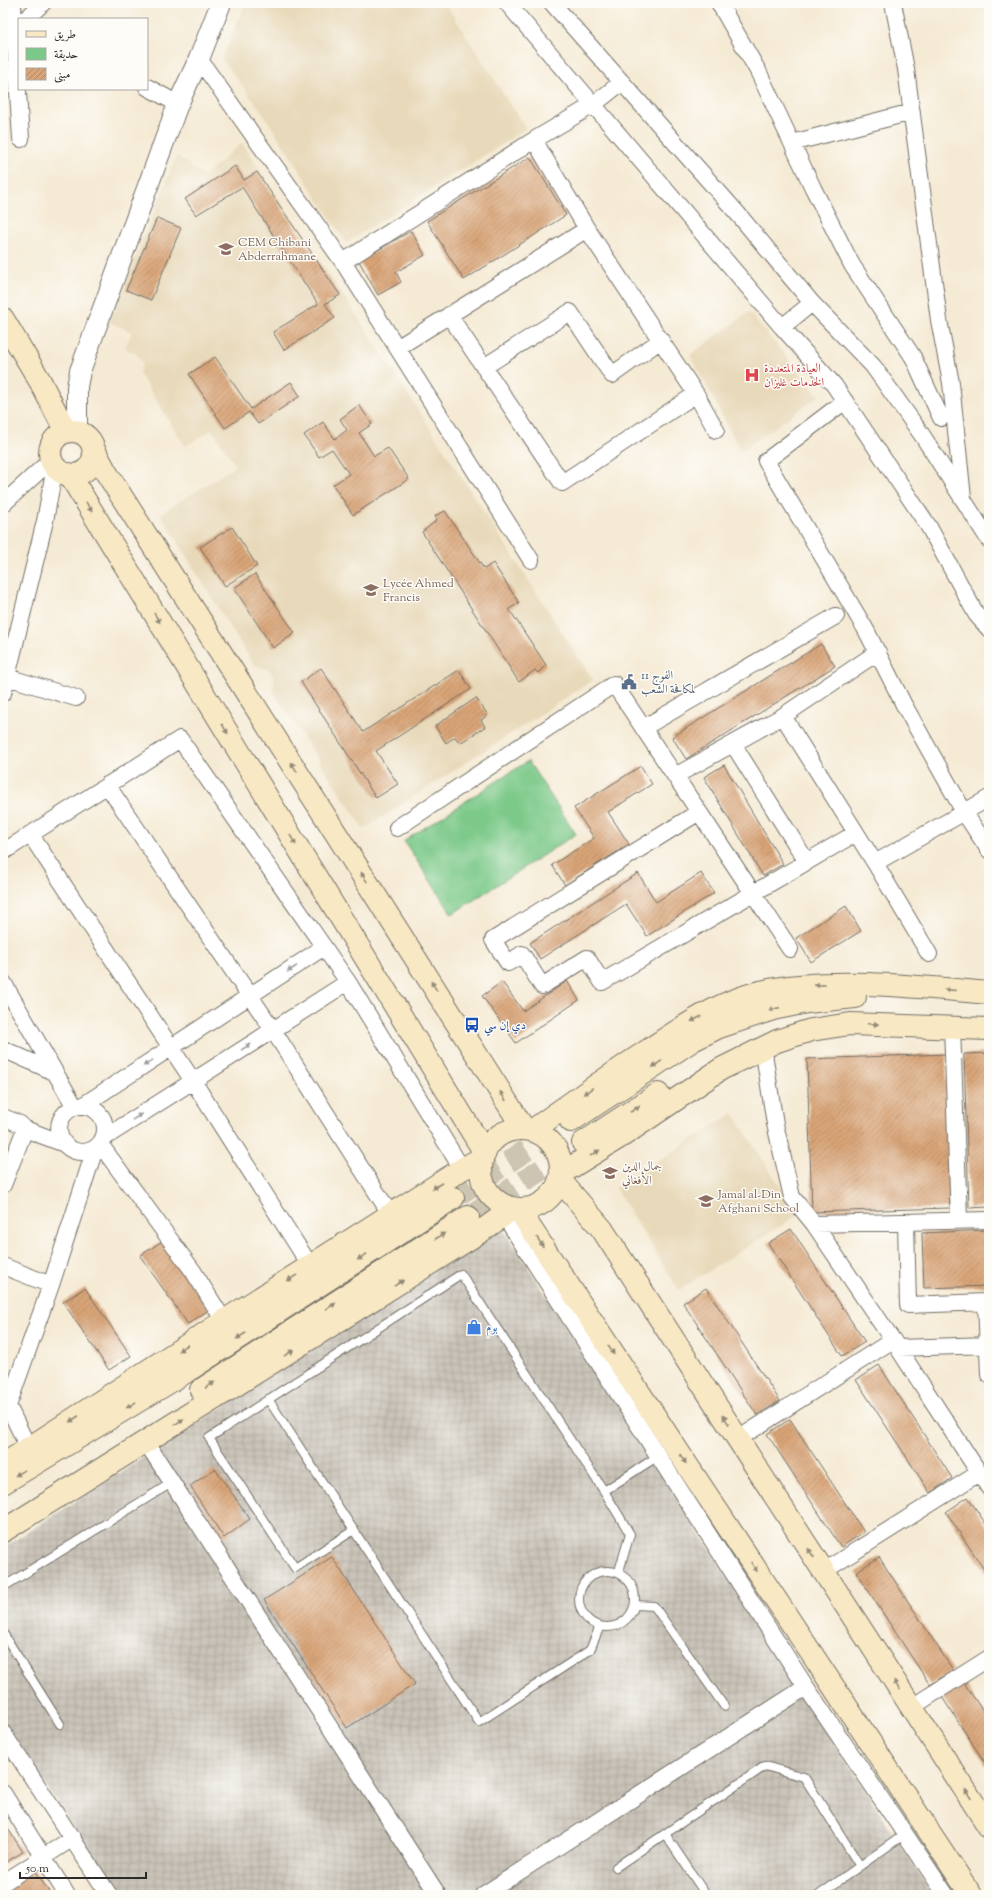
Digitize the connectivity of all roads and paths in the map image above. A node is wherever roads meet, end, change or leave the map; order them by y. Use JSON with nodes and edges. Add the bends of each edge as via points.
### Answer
{"nodes":[{"id":1,"x":13,"y":3,"type":"edge"},
{"id":2,"x":43,"y":3,"type":"edge"},
{"id":3,"x":221,"y":3,"type":"edge"},
{"id":4,"x":507,"y":3,"type":"edge"},
{"id":5,"x":552,"y":3,"type":"edge"},
{"id":6,"x":719,"y":3,"type":"edge"},
{"id":7,"x":894,"y":3,"type":"edge"},
{"id":8,"x":27,"y":18,"type":"edge"},
{"id":9,"x":12,"y":31,"type":"edge"},
{"id":10,"x":199,"y":59,"type":"junction"},
{"id":11,"x":622,"y":82,"type":"junction"},
{"id":12,"x":148,"y":88,"type":"edge"},
{"id":13,"x":178,"y":104,"type":"junction"},
{"id":14,"x":593,"y":105,"type":"junction"},
{"id":15,"x":912,"y":112,"type":"junction"},
{"id":16,"x":21,"y":139,"type":"dead end"},
{"id":17,"x":534,"y":140,"type":"junction"},
{"id":18,"x":792,"y":143,"type":"junction"},
{"id":19,"x":587,"y":230,"type":"junction"},
{"id":20,"x":343,"y":262,"type":"junction"},
{"id":21,"x":812,"y":303,"type":"junction"},
{"id":22,"x":449,"y":315,"type":"junction"},
{"id":23,"x":3,"y":319,"type":"edge"},
{"id":24,"x":782,"y":327,"type":"junction"},
{"id":25,"x":661,"y":340,"type":"junction"},
{"id":26,"x":396,"y":348,"type":"junction"},
{"id":27,"x":484,"y":367,"type":"junction"},
{"id":28,"x":951,"y":383,"type":"junction"},
{"id":29,"x":696,"y":394,"type":"junction"},
{"id":30,"x":846,"y":401,"type":"junction"},
{"id":31,"x":941,"y":418,"type":"junction"},
{"id":32,"x":716,"y":430,"type":"dead end"},
{"id":33,"x":71,"y":432,"type":"junction"},
{"id":34,"x":922,"y":435,"type":"junction"},
{"id":35,"x":93,"y":448,"type":"junction"},
{"id":36,"x":58,"y":467,"type":"junction"},
{"id":37,"x":964,"y":501,"type":"junction"},
{"id":38,"x":3,"y":504,"type":"edge"},
{"id":39,"x":989,"y":540,"type":"edge"},
{"id":40,"x":531,"y":560,"type":"dead end"},
{"id":41,"x":836,"y":616,"type":"dead end"},
{"id":42,"x":989,"y":629,"type":"edge"},
{"id":43,"x":878,"y":652,"type":"junction"},
{"id":44,"x":7,"y":677,"type":"junction"},
{"id":45,"x":3,"y":693,"type":"edge"},
{"id":46,"x":76,"y":698,"type":"dead end"},
{"id":47,"x":783,"y":716,"type":"junction"},
{"id":48,"x":643,"y":728,"type":"junction"},
{"id":49,"x":733,"y":744,"type":"junction"},
{"id":50,"x":675,"y":776,"type":"junction"},
{"id":51,"x":107,"y":785,"type":"junction"},
{"id":52,"x":989,"y":798,"type":"edge"},
{"id":53,"x":699,"y":812,"type":"junction"},
{"id":54,"x":964,"y":812,"type":"junction"},
{"id":55,"x":396,"y":828,"type":"dead end"},
{"id":56,"x":856,"y":833,"type":"junction"},
{"id":57,"x":30,"y":834,"type":"junction"},
{"id":58,"x":989,"y":850,"type":"edge"},
{"id":59,"x":3,"y":852,"type":"edge"},
{"id":60,"x":807,"y":862,"type":"junction"},
{"id":61,"x":875,"y":863,"type":"junction"},
{"id":62,"x":754,"y":894,"type":"junction"},
{"id":63,"x":324,"y":947,"type":"junction"},
{"id":64,"x":790,"y":949,"type":"dead end"},
{"id":65,"x":929,"y":954,"type":"dead end"},
{"id":66,"x":3,"y":982,"type":"edge"},
{"id":67,"x":348,"y":982,"type":"junction"},
{"id":68,"x":923,"y":987,"type":"junction"},
{"id":69,"x":989,"y":993,"type":"edge"},
{"id":70,"x":249,"y":996,"type":"junction"},
{"id":71,"x":850,"y":1024,"type":"junction"},
{"id":72,"x":952,"y":1027,"type":"junction"},
{"id":73,"x":989,"y":1029,"type":"edge"},
{"id":74,"x":273,"y":1030,"type":"junction"},
{"id":75,"x":170,"y":1048,"type":"junction"},
{"id":76,"x":763,"y":1048,"type":"junction"},
{"id":77,"x":3,"y":1049,"type":"edge"},
{"id":78,"x":54,"y":1072,"type":"junction"},
{"id":79,"x":193,"y":1081,"type":"junction"},
{"id":80,"x":79,"y":1107,"type":"junction"},
{"id":81,"x":3,"y":1116,"type":"edge"},
{"id":82,"x":562,"y":1127,"type":"tunnel mouth"},
{"id":83,"x":25,"y":1129,"type":"junction"},
{"id":84,"x":529,"y":1129,"type":"junction"},
{"id":85,"x":62,"y":1142,"type":"junction"},
{"id":86,"x":100,"y":1144,"type":"junction"},
{"id":87,"x":578,"y":1146,"type":"tunnel mouth"},
{"id":88,"x":483,"y":1156,"type":"junction"},
{"id":89,"x":462,"y":1169,"type":"junction"},
{"id":90,"x":561,"y":1177,"type":"junction"},
{"id":91,"x":3,"y":1185,"type":"edge"},
{"id":92,"x":453,"y":1198,"type":"tunnel mouth"},
{"id":93,"x":509,"y":1210,"type":"junction"},
{"id":94,"x":391,"y":1215,"type":"junction"},
{"id":95,"x":468,"y":1218,"type":"tunnel mouth"},
{"id":96,"x":959,"y":1220,"type":"junction"},
{"id":97,"x":989,"y":1220,"type":"edge"},
{"id":98,"x":906,"y":1222,"type":"junction"},
{"id":99,"x":814,"y":1224,"type":"junction"},
{"id":100,"x":3,"y":1266,"type":"edge"},
{"id":101,"x":311,"y":1267,"type":"junction"},
{"id":102,"x":51,"y":1285,"type":"junction"},
{"id":103,"x":224,"y":1321,"type":"junction"},
{"id":104,"x":896,"y":1344,"type":"junction"},
{"id":105,"x":988,"y":1345,"type":"edge"},
{"id":106,"x":989,"y":1375,"type":"edge"},
{"id":107,"x":268,"y":1399,"type":"junction"},
{"id":108,"x":5,"y":1405,"type":"edge"},
{"id":109,"x":738,"y":1439,"type":"junction"},
{"id":110,"x":146,"y":1442,"type":"junction"},
{"id":111,"x":29,"y":1449,"type":"junction"},
{"id":112,"x":652,"y":1460,"type":"dead end"},
{"id":113,"x":3,"y":1465,"type":"edge"},
{"id":114,"x":979,"y":1473,"type":"junction"},
{"id":115,"x":173,"y":1482,"type":"junction"},
{"id":116,"x":3,"y":1483,"type":"edge"},
{"id":117,"x":989,"y":1488,"type":"edge"},
{"id":118,"x":604,"y":1491,"type":"junction"},
{"id":119,"x":3,"y":1523,"type":"edge"},
{"id":120,"x":354,"y":1530,"type":"junction"},
{"id":121,"x":3,"y":1531,"type":"edge"},
{"id":122,"x":824,"y":1571,"type":"junction"},
{"id":123,"x":619,"y":1572,"type":"junction"},
{"id":124,"x":3,"y":1587,"type":"edge"},
{"id":125,"x":636,"y":1605,"type":"junction"},
{"id":126,"x":600,"y":1626,"type":"junction"},
{"id":127,"x":3,"y":1633,"type":"edge"},
{"id":128,"x":989,"y":1658,"type":"edge"},
{"id":129,"x":806,"y":1687,"type":"junction"},
{"id":130,"x":724,"y":1706,"type":"dead end"},
{"id":131,"x":912,"y":1707,"type":"junction"},
{"id":132,"x":60,"y":1724,"type":"dead end"},
{"id":133,"x":3,"y":1733,"type":"edge"},
{"id":134,"x":3,"y":1793,"type":"edge"},
{"id":135,"x":989,"y":1827,"type":"edge"},
{"id":136,"x":665,"y":1834,"type":"junction"},
{"id":137,"x":904,"y":1834,"type":"junction"},
{"id":138,"x":73,"y":1838,"type":"junction"},
{"id":139,"x":43,"y":1857,"type":"junction"},
{"id":140,"x":860,"y":1866,"type":"junction"},
{"id":141,"x":616,"y":1867,"type":"dead end"},
{"id":142,"x":3,"y":1883,"type":"edge"},
{"id":143,"x":67,"y":1895,"type":"edge"},
{"id":144,"x":109,"y":1895,"type":"edge"},
{"id":145,"x":438,"y":1895,"type":"edge"},
{"id":146,"x":483,"y":1895,"type":"edge"},
{"id":147,"x":706,"y":1895,"type":"edge"},
{"id":148,"x":819,"y":1895,"type":"edge"},
{"id":149,"x":946,"y":1895,"type":"edge"},
{"id":150,"x":971,"y":1895,"type":"edge"}],
"edges":[{"from":1,"to":9,"type":"street"},
{"from":2,"to":8,"type":"street"},
{"from":3,"to":10,"type":"street"},
{"from":4,"to":14,"type":"street"},
{"from":5,"to":11,"type":"street"},
{"from":6,"to":18,"type":"street","via":[[758,71]]},
{"from":7,"to":15,"type":"street"},
{"from":9,"to":16,"type":"street"},
{"from":10,"to":13,"type":"street"},
{"from":10,"to":20,"type":"street"},
{"from":11,"to":14,"type":"street"},
{"from":11,"to":21,"type":"street"},
{"from":12,"to":13,"type":"street"},
{"from":13,"to":33,"type":"street","via":[[80,371]]},
{"from":14,"to":17,"type":"street"},
{"from":14,"to":24,"type":"street"},
{"from":15,"to":18,"type":"street"},
{"from":15,"to":28,"type":"street","via":[[939,320]]},
{"from":17,"to":19,"type":"street"},
{"from":17,"to":20,"type":"street"},
{"from":18,"to":31,"type":"street","via":[[852,265],[913,357]]},
{"from":19,"to":22,"type":"street"},
{"from":19,"to":25,"type":"street"},
{"from":20,"to":26,"type":"street"},
{"from":21,"to":24,"type":"street"},
{"from":21,"to":34,"type":"street","via":[[872,366]]},
{"from":22,"to":26,"type":"street"},
{"from":22,"to":27,"type":"street"},
{"from":23,"to":33,"type":"main road"},
{"from":24,"to":30,"type":"street"},
{"from":25,"to":27,"type":"street","via":[[612,375],[570,312]]},
{"from":25,"to":29,"type":"street"},
{"from":26,"to":40,"type":"street"},
{"from":27,"to":29,"type":"street","via":[[562,483]]},
{"from":28,"to":31,"type":"street"},
{"from":28,"to":37,"type":"street"},
{"from":29,"to":32,"type":"street"},
{"from":30,"to":42,"type":"street","via":[[929,527],[976,614]]},
{"from":30,"to":43,"type":"street","via":[[766,462]]},
{"from":31,"to":34,"type":"street"},
{"from":33,"to":35,"type":"main road","via":[[88,438]]},
{"from":33,"to":36,"type":"main road","via":[[56,438],[52,443],[50,454]]},
{"from":34,"to":37,"type":"street"},
{"from":35,"to":36,"type":"main road","via":[[88,468],[76,474]]},
{"from":84,"to":35,"type":"main road","one_way":true,"via":[[110,479]]},
{"from":36,"to":38,"type":"street"},
{"from":36,"to":44,"type":"street"},
{"from":36,"to":88,"type":"main road","one_way":true},
{"from":37,"to":39,"type":"street"},
{"from":41,"to":48,"type":"street"},
{"from":43,"to":47,"type":"street"},
{"from":43,"to":54,"type":"street","via":[[904,705]]},
{"from":44,"to":45,"type":"street"},
{"from":44,"to":46,"type":"street"},
{"from":47,"to":49,"type":"street"},
{"from":47,"to":56,"type":"street"},
{"from":48,"to":50,"type":"street"},
{"from":48,"to":55,"type":"street","via":[[614,684]]},
{"from":49,"to":50,"type":"street"},
{"from":49,"to":60,"type":"street"},
{"from":50,"to":53,"type":"street"},
{"from":51,"to":57,"type":"street"},
{"from":51,"to":63,"type":"street","via":[[180,739]]},
{"from":51,"to":70,"type":"street"},
{"from":52,"to":54,"type":"street"},
{"from":53,"to":62,"type":"street"},
{"from":53,"to":62,"type":"street","via":[[493,940],[508,963],[522,954],[542,986],[587,958],[602,982]]},
{"from":54,"to":58,"type":"street"},
{"from":54,"to":61,"type":"street"},
{"from":56,"to":60,"type":"street"},
{"from":56,"to":61,"type":"street"},
{"from":57,"to":59,"type":"street"},
{"from":57,"to":75,"type":"street"},
{"from":60,"to":62,"type":"street"},
{"from":61,"to":65,"type":"street"},
{"from":62,"to":64,"type":"street"},
{"from":63,"to":67,"type":"street"},
{"from":63,"to":70,"type":"street","one_way":true},
{"from":66,"to":78,"type":"street"},
{"from":67,"to":74,"type":"street"},
{"from":67,"to":89,"type":"street"},
{"from":69,"to":68,"type":"main road","one_way":true},
{"from":68,"to":82,"type":"main road","one_way":true,"via":[[807,1002],[773,1009],[719,1027],[693,1040]]},
{"from":68,"to":84,"type":"main road","one_way":true,"via":[[811,985],[759,993],[726,1004],[688,1023]]},
{"from":70,"to":74,"type":"street"},
{"from":70,"to":75,"type":"street"},
{"from":71,"to":72,"type":"main road","one_way":true},
{"from":71,"to":76,"type":"main road","via":[[811,1030]]},
{"from":87,"to":71,"type":"main road","one_way":true,"via":[[690,1073],[744,1044],[800,1024],[823,1020]]},
{"from":72,"to":73,"type":"main road"},
{"from":72,"to":96,"type":"street"},
{"from":79,"to":74,"type":"street","one_way":true},
{"from":74,"to":94,"type":"street"},
{"from":75,"to":79,"type":"street"},
{"from":75,"to":80,"type":"street","one_way":true},
{"from":90,"to":76,"type":"main road","one_way":true,"via":[[721,1069]]},
{"from":76,"to":99,"type":"street","via":[[774,1124],[792,1198]]},
{"from":77,"to":78,"type":"street"},
{"from":78,"to":80,"type":"street"},
{"from":86,"to":79,"type":"street","one_way":true},
{"from":79,"to":101,"type":"street"},
{"from":80,"to":85,"type":"street","via":[[63,1115],[58,1129]]},
{"from":80,"to":86,"type":"street","via":[[90,1107],[101,1116],[104,1123]]},
{"from":81,"to":83,"type":"street"},
{"from":83,"to":85,"type":"street"},
{"from":83,"to":91,"type":"street"},
{"from":84,"to":88,"type":"main road","via":[[508,1131],[496,1137]]},
{"from":84,"to":90,"type":"main road","via":[[543,1135],[558,1151],[562,1162]]},
{"from":85,"to":86,"type":"street","via":[[67,1148],[81,1153]]},
{"from":86,"to":102,"type":"street"},
{"from":86,"to":103,"type":"street","via":[[193,1272]]},
{"from":88,"to":89,"type":"main road"},
{"from":88,"to":93,"type":"main road","via":[[481,1170],[486,1187],[496,1200]]},
{"from":89,"to":94,"type":"main road","one_way":true},
{"from":90,"to":93,"type":"main road","via":[[551,1197],[540,1205],[529,1209]]},
{"from":109,"to":90,"type":"main road","one_way":true,"via":[[602,1229]]},
{"from":92,"to":116,"type":"main road","one_way":true,"via":[[181,1375]]},
{"from":110,"to":93,"type":"main road","one_way":true,"via":[[480,1232]]},
{"from":93,"to":129,"type":"street"},
{"from":93,"to":150,"type":"main road","one_way":true},
{"from":94,"to":101,"type":"main road"},
{"from":119,"to":95,"type":"main road","one_way":true,"via":[[75,1472]]},
{"from":96,"to":97,"type":"street"},
{"from":96,"to":98,"type":"street"},
{"from":98,"to":99,"type":"street"},
{"from":98,"to":105,"type":"street","via":[[908,1305],[986,1302]]},
{"from":99,"to":104,"type":"street"},
{"from":100,"to":102,"type":"street"},
{"from":101,"to":103,"type":"main road","one_way":true},
{"from":102,"to":108,"type":"street"},
{"from":103,"to":111,"type":"main road","one_way":true},
{"from":104,"to":105,"type":"street"},
{"from":104,"to":109,"type":"street"},
{"from":104,"to":114,"type":"street"},
{"from":105,"to":106,"type":"street"},
{"from":107,"to":118,"type":"lane","via":[[461,1274]]},
{"from":107,"to":120,"type":"lane"},
{"from":107,"to":120,"type":"lane","via":[[209,1438],[260,1516],[295,1568]]},
{"from":108,"to":111,"type":"street"},
{"from":122,"to":109,"type":"main road","one_way":true},
{"from":110,"to":115,"type":"street"},
{"from":110,"to":121,"type":"main road"},
{"from":111,"to":113,"type":"main road"},
{"from":112,"to":118,"type":"lane"},
{"from":114,"to":117,"type":"street"},
{"from":114,"to":122,"type":"street"},
{"from":115,"to":124,"type":"lane"},
{"from":115,"to":145,"type":"street"},
{"from":118,"to":123,"type":"lane","via":[[630,1534]]},
{"from":120,"to":126,"type":"lane","via":[[479,1722],[590,1650]]},
{"from":131,"to":122,"type":"main road","one_way":true},
{"from":123,"to":125,"type":"lane","via":[[633,1585]]},
{"from":123,"to":126,"type":"lane","via":[[598,1570],[582,1582],[577,1602],[586,1620]]},
{"from":125,"to":126,"type":"lane","via":[[625,1622],[605,1628]]},
{"from":125,"to":130,"type":"lane","via":[[654,1606]]},
{"from":127,"to":132,"type":"lane"},
{"from":128,"to":131,"type":"street"},
{"from":129,"to":137,"type":"street"},
{"from":129,"to":146,"type":"street"},
{"from":135,"to":131,"type":"main road","one_way":true},
{"from":133,"to":138,"type":"street"},
{"from":134,"to":139,"type":"street"},
{"from":136,"to":140,"type":"lane","via":[[765,1766],[804,1777]]},
{"from":136,"to":141,"type":"lane"},
{"from":136,"to":147,"type":"lane"},
{"from":137,"to":140,"type":"lane"},
{"from":137,"to":149,"type":"street"},
{"from":138,"to":139,"type":"street"},
{"from":138,"to":144,"type":"street"},
{"from":139,"to":142,"type":"street"},
{"from":139,"to":143,"type":"street"},
{"from":140,"to":148,"type":"lane"}]}
